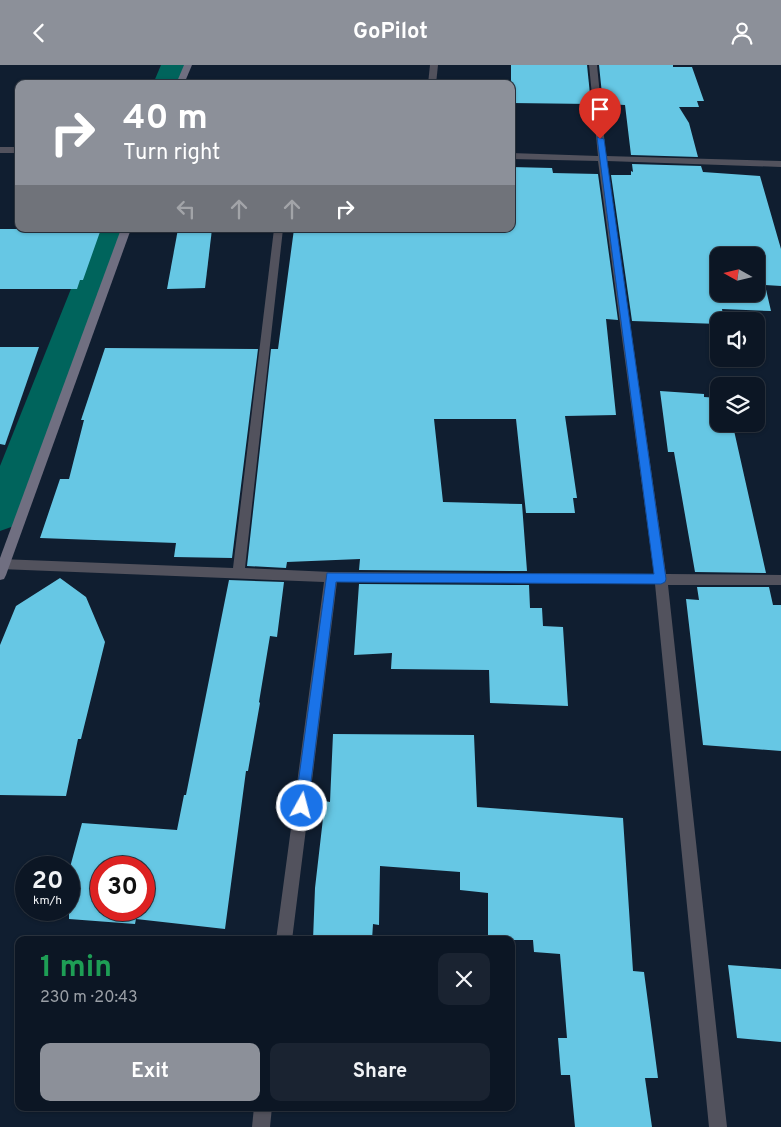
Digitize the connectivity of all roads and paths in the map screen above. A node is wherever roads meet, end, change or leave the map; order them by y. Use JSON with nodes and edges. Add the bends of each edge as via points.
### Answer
{"nodes":[{"id":1,"x":188,"y":65,"type":"edge"},
{"id":2,"x":434,"y":65,"type":"edge"},
{"id":3,"x":593,"y":65,"type":"edge"},
{"id":4,"x":182,"y":80,"type":"edge"},
{"id":5,"x":432,"y":80,"type":"edge"},
{"id":6,"x":0,"y":150,"type":"edge"},
{"id":7,"x":15,"y":150,"type":"edge"},
{"id":8,"x":515,"y":156,"type":"edge"},
{"id":9,"x":602,"y":157,"type":"junction"},
{"id":10,"x":781,"y":164,"type":"edge"},
{"id":11,"x":125,"y":232,"type":"edge"},
{"id":12,"x":279,"y":232,"type":"edge"},
{"id":13,"x":1,"y":568,"type":"edge"},
{"id":14,"x":238,"y":574,"type":"junction"},
{"id":15,"x":331,"y":577,"type":"junction"},
{"id":16,"x":661,"y":579,"type":"junction"},
{"id":17,"x":781,"y":580,"type":"edge"},
{"id":18,"x":285,"y":936,"type":"edge"},
{"id":19,"x":263,"y":1111,"type":"edge"},
{"id":20,"x":261,"y":1127,"type":"edge"},
{"id":21,"x":718,"y":1127,"type":"edge"}],
"edges":[{"from":1,"to":4,"type":"street"},
{"from":2,"to":5,"type":"street"},
{"from":3,"to":9,"type":"street"},
{"from":6,"to":7,"type":"street"},
{"from":8,"to":9,"type":"street"},
{"from":9,"to":10,"type":"street"},
{"from":9,"to":16,"type":"street"},
{"from":11,"to":13,"type":"street"},
{"from":12,"to":14,"type":"street"},
{"from":13,"to":14,"type":"street"},
{"from":14,"to":15,"type":"street"},
{"from":15,"to":16,"type":"street"},
{"from":15,"to":18,"type":"street"},
{"from":16,"to":17,"type":"street"},
{"from":16,"to":21,"type":"street"},
{"from":19,"to":20,"type":"street"}]}
